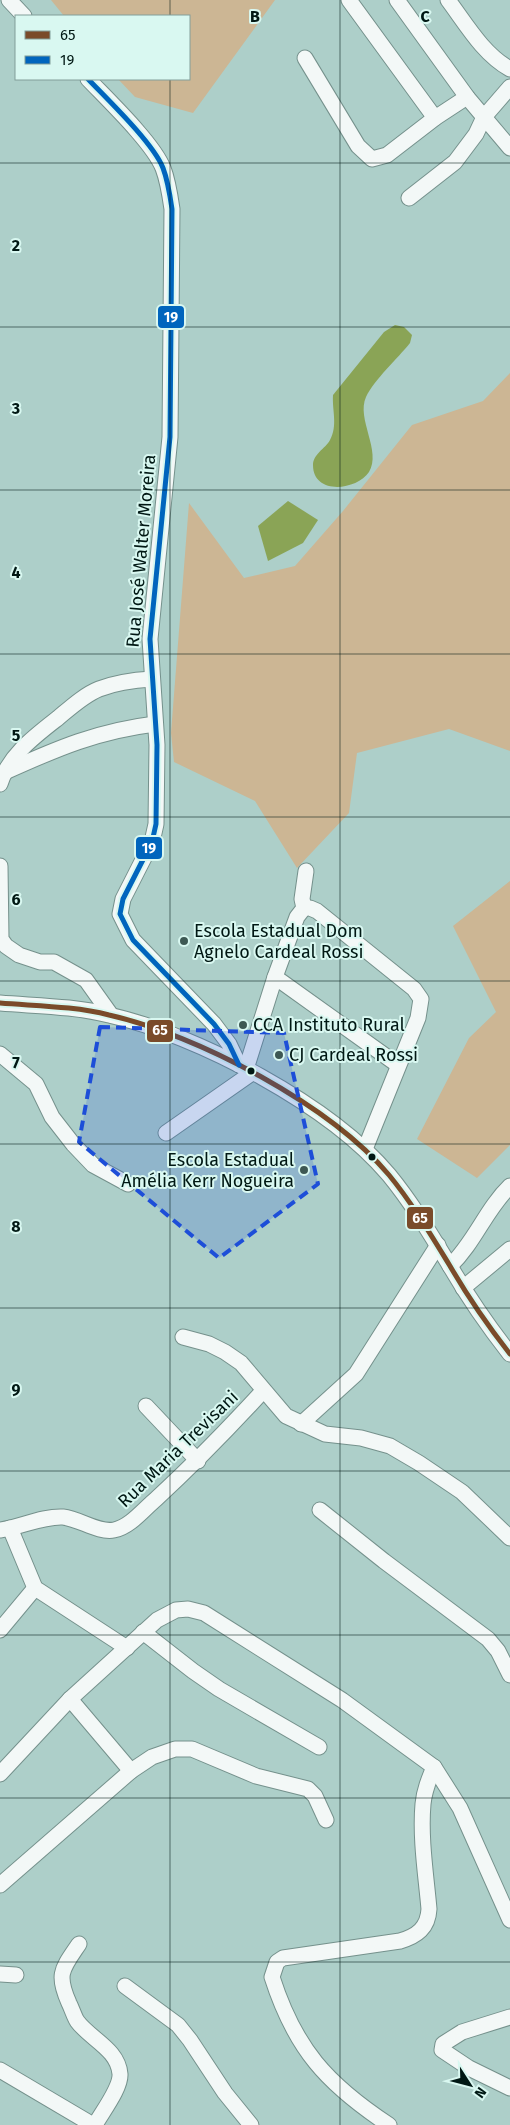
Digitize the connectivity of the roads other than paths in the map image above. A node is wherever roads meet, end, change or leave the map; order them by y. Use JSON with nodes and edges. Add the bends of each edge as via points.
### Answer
{"nodes":[{"id":1,"x":9,"y":0,"type":"edge"},
{"id":2,"x":349,"y":0,"type":"edge"},
{"id":3,"x":397,"y":0,"type":"edge"},
{"id":4,"x":448,"y":0,"type":"edge"},
{"id":5,"x":23,"y":15,"type":"edge"},
{"id":6,"x":305,"y":58,"type":"dead end"},
{"id":7,"x":510,"y":70,"type":"edge"},
{"id":8,"x":89,"y":80,"type":"edge"},
{"id":9,"x":510,"y":87,"type":"edge"},
{"id":10,"x":468,"y":97,"type":"junction"},
{"id":11,"x":484,"y":117,"type":"junction"},
{"id":12,"x":435,"y":118,"type":"junction"},
{"id":13,"x":510,"y":148,"type":"edge"},
{"id":14,"x":409,"y":198,"type":"dead end"},
{"id":15,"x":152,"y":679,"type":"junction"},
{"id":16,"x":156,"y":724,"type":"junction"},
{"id":17,"x":2,"y":778,"type":"edge"},
{"id":18,"x":0,"y":866,"type":"edge"},
{"id":19,"x":306,"y":871,"type":"dead end"},
{"id":20,"x":304,"y":908,"type":"junction"},
{"id":21,"x":275,"y":977,"type":"junction"},
{"id":22,"x":0,"y":1003,"type":"edge"},
{"id":23,"x":111,"y":1015,"type":"junction"},
{"id":24,"x":0,"y":1054,"type":"edge"},
{"id":25,"x":398,"y":1065,"type":"junction"},
{"id":26,"x":245,"y":1069,"type":"junction"},
{"id":27,"x":166,"y":1133,"type":"dead end"},
{"id":28,"x":365,"y":1149,"type":"junction"},
{"id":29,"x":128,"y":1184,"type":"dead end"},
{"id":30,"x":510,"y":1186,"type":"edge"},
{"id":31,"x":438,"y":1245,"type":"junction"},
{"id":32,"x":510,"y":1250,"type":"edge"},
{"id":33,"x":450,"y":1266,"type":"junction"},
{"id":34,"x":464,"y":1288,"type":"junction"},
{"id":35,"x":183,"y":1337,"type":"dead end"},
{"id":36,"x":510,"y":1354,"type":"edge"},
{"id":37,"x":263,"y":1391,"type":"junction"},
{"id":38,"x":146,"y":1406,"type":"dead end"},
{"id":39,"x":301,"y":1424,"type":"junction"},
{"id":40,"x":198,"y":1461,"type":"junction"},
{"id":41,"x":320,"y":1510,"type":"dead end"},
{"id":42,"x":5,"y":1529,"type":"edge"},
{"id":43,"x":510,"y":1538,"type":"edge"},
{"id":44,"x":35,"y":1588,"type":"junction"},
{"id":45,"x":0,"y":1630,"type":"edge"},
{"id":46,"x":143,"y":1632,"type":"junction"},
{"id":47,"x":126,"y":1648,"type":"junction"},
{"id":48,"x":510,"y":1675,"type":"edge"},
{"id":49,"x":70,"y":1699,"type":"junction"},
{"id":50,"x":319,"y":1747,"type":"dead end"},
{"id":51,"x":434,"y":1766,"type":"junction"},
{"id":52,"x":130,"y":1771,"type":"junction"},
{"id":53,"x":0,"y":1774,"type":"edge"},
{"id":54,"x":326,"y":1820,"type":"dead end"},
{"id":55,"x":0,"y":1885,"type":"edge"},
{"id":56,"x":510,"y":1920,"type":"edge"},
{"id":57,"x":79,"y":1944,"type":"dead end"},
{"id":58,"x":0,"y":1974,"type":"edge"},
{"id":59,"x":16,"y":1975,"type":"dead end"},
{"id":60,"x":125,"y":1986,"type":"dead end"},
{"id":61,"x":510,"y":2017,"type":"edge"},
{"id":62,"x":0,"y":2070,"type":"edge"},
{"id":63,"x":510,"y":2088,"type":"edge"},
{"id":64,"x":94,"y":2125,"type":"edge"},
{"id":65,"x":251,"y":2125,"type":"edge"},
{"id":66,"x":389,"y":2125,"type":"edge"}],
"edges":[{"from":1,"to":5,"type":"street"},
{"from":2,"to":12,"type":"street"},
{"from":3,"to":10,"type":"street"},
{"from":4,"to":7,"type":"street","via":[[483,47]]},
{"from":6,"to":12,"type":"street","via":[[358,146],[372,159],[386,155]]},
{"from":8,"to":15,"type":"street","name":"Rua José Walter Moreira","via":[[155,154],[169,188],[172,209],[170,436],[150,639]]},
{"from":9,"to":11,"type":"street"},
{"from":10,"to":11,"type":"street"},
{"from":10,"to":12,"type":"street"},
{"from":11,"to":13,"type":"street"},
{"from":11,"to":14,"type":"street","via":[[455,162]]},
{"from":15,"to":16,"type":"street","name":"Rua José Walter Moreira"},
{"from":15,"to":17,"type":"street","via":[[120,682],[97,690],[71,707],[36,734]]},
{"from":16,"to":17,"type":"street","via":[[120,728],[72,742]]},
{"from":16,"to":26,"type":"street","name":"Rua José Walter Moreira","via":[[156,824],[152,842],[123,899],[120,914],[133,940],[214,1024]]},
{"from":18,"to":23,"type":"street","via":[[1,939],[6,946],[31,960],[54,962],[86,980]]},
{"from":19,"to":20,"type":"street"},
{"from":20,"to":21,"type":"street","via":[[297,917]]},
{"from":20,"to":25,"type":"street","via":[[317,912],[414,989],[421,999],[418,1018]]},
{"from":21,"to":25,"type":"street"},
{"from":21,"to":26,"type":"street"},
{"from":22,"to":23,"type":"street"},
{"from":23,"to":26,"type":"street","via":[[168,1033]]},
{"from":24,"to":29,"type":"street","via":[[36,1084],[52,1117],[93,1165]]},
{"from":25,"to":28,"type":"street"},
{"from":26,"to":27,"type":"street"},
{"from":26,"to":28,"type":"street","via":[[292,1096]]},
{"from":28,"to":31,"type":"street","via":[[401,1191]]},
{"from":30,"to":33,"type":"street","via":[[464,1253]]},
{"from":31,"to":33,"type":"street"},
{"from":31,"to":39,"type":"street","via":[[356,1374]]},
{"from":32,"to":34,"type":"street"},
{"from":33,"to":34,"type":"street"},
{"from":34,"to":36,"type":"street"},
{"from":35,"to":37,"type":"street","via":[[225,1352],[241,1363]]},
{"from":37,"to":39,"type":"street","via":[[286,1416]]},
{"from":37,"to":40,"type":"street","name":"Rua Maria Trevisani"},
{"from":38,"to":40,"type":"street"},
{"from":39,"to":43,"type":"street","via":[[324,1434],[361,1438],[390,1446],[462,1492]]},
{"from":40,"to":42,"type":"street","name":"Rua Maria Trevisani","via":[[117,1530],[106,1531],[80,1520],[62,1517]]},
{"from":41,"to":48,"type":"street","via":[[488,1638]]},
{"from":42,"to":44,"type":"street"},
{"from":44,"to":45,"type":"street"},
{"from":44,"to":47,"type":"street"},
{"from":46,"to":47,"type":"street"},
{"from":46,"to":50,"type":"street","via":[[219,1689]]},
{"from":46,"to":51,"type":"street","via":[[176,1610],[204,1613],[342,1700]]},
{"from":47,"to":49,"type":"street"},
{"from":49,"to":52,"type":"street"},
{"from":49,"to":53,"type":"street"},
{"from":51,"to":56,"type":"street","via":[[460,1808]]},
{"from":51,"to":66,"type":"street","via":[[423,1803],[429,1910],[424,1929],[413,1938],[400,1941],[283,1958],[276,1962],[272,1977],[299,2042],[322,2072],[347,2095]]},
{"from":52,"to":54,"type":"street","via":[[152,1757],[175,1749],[192,1749],[256,1776],[308,1789],[315,1796]]},
{"from":52,"to":55,"type":"street"},
{"from":57,"to":64,"type":"street","via":[[65,1965],[62,1987],[78,2021],[116,2059],[120,2074],[115,2091]]},
{"from":58,"to":59,"type":"street"},
{"from":60,"to":65,"type":"street","via":[[178,2024]]},
{"from":61,"to":63,"type":"street","via":[[456,2035],[443,2044],[442,2050]]},
{"from":62,"to":64,"type":"street"}]}
